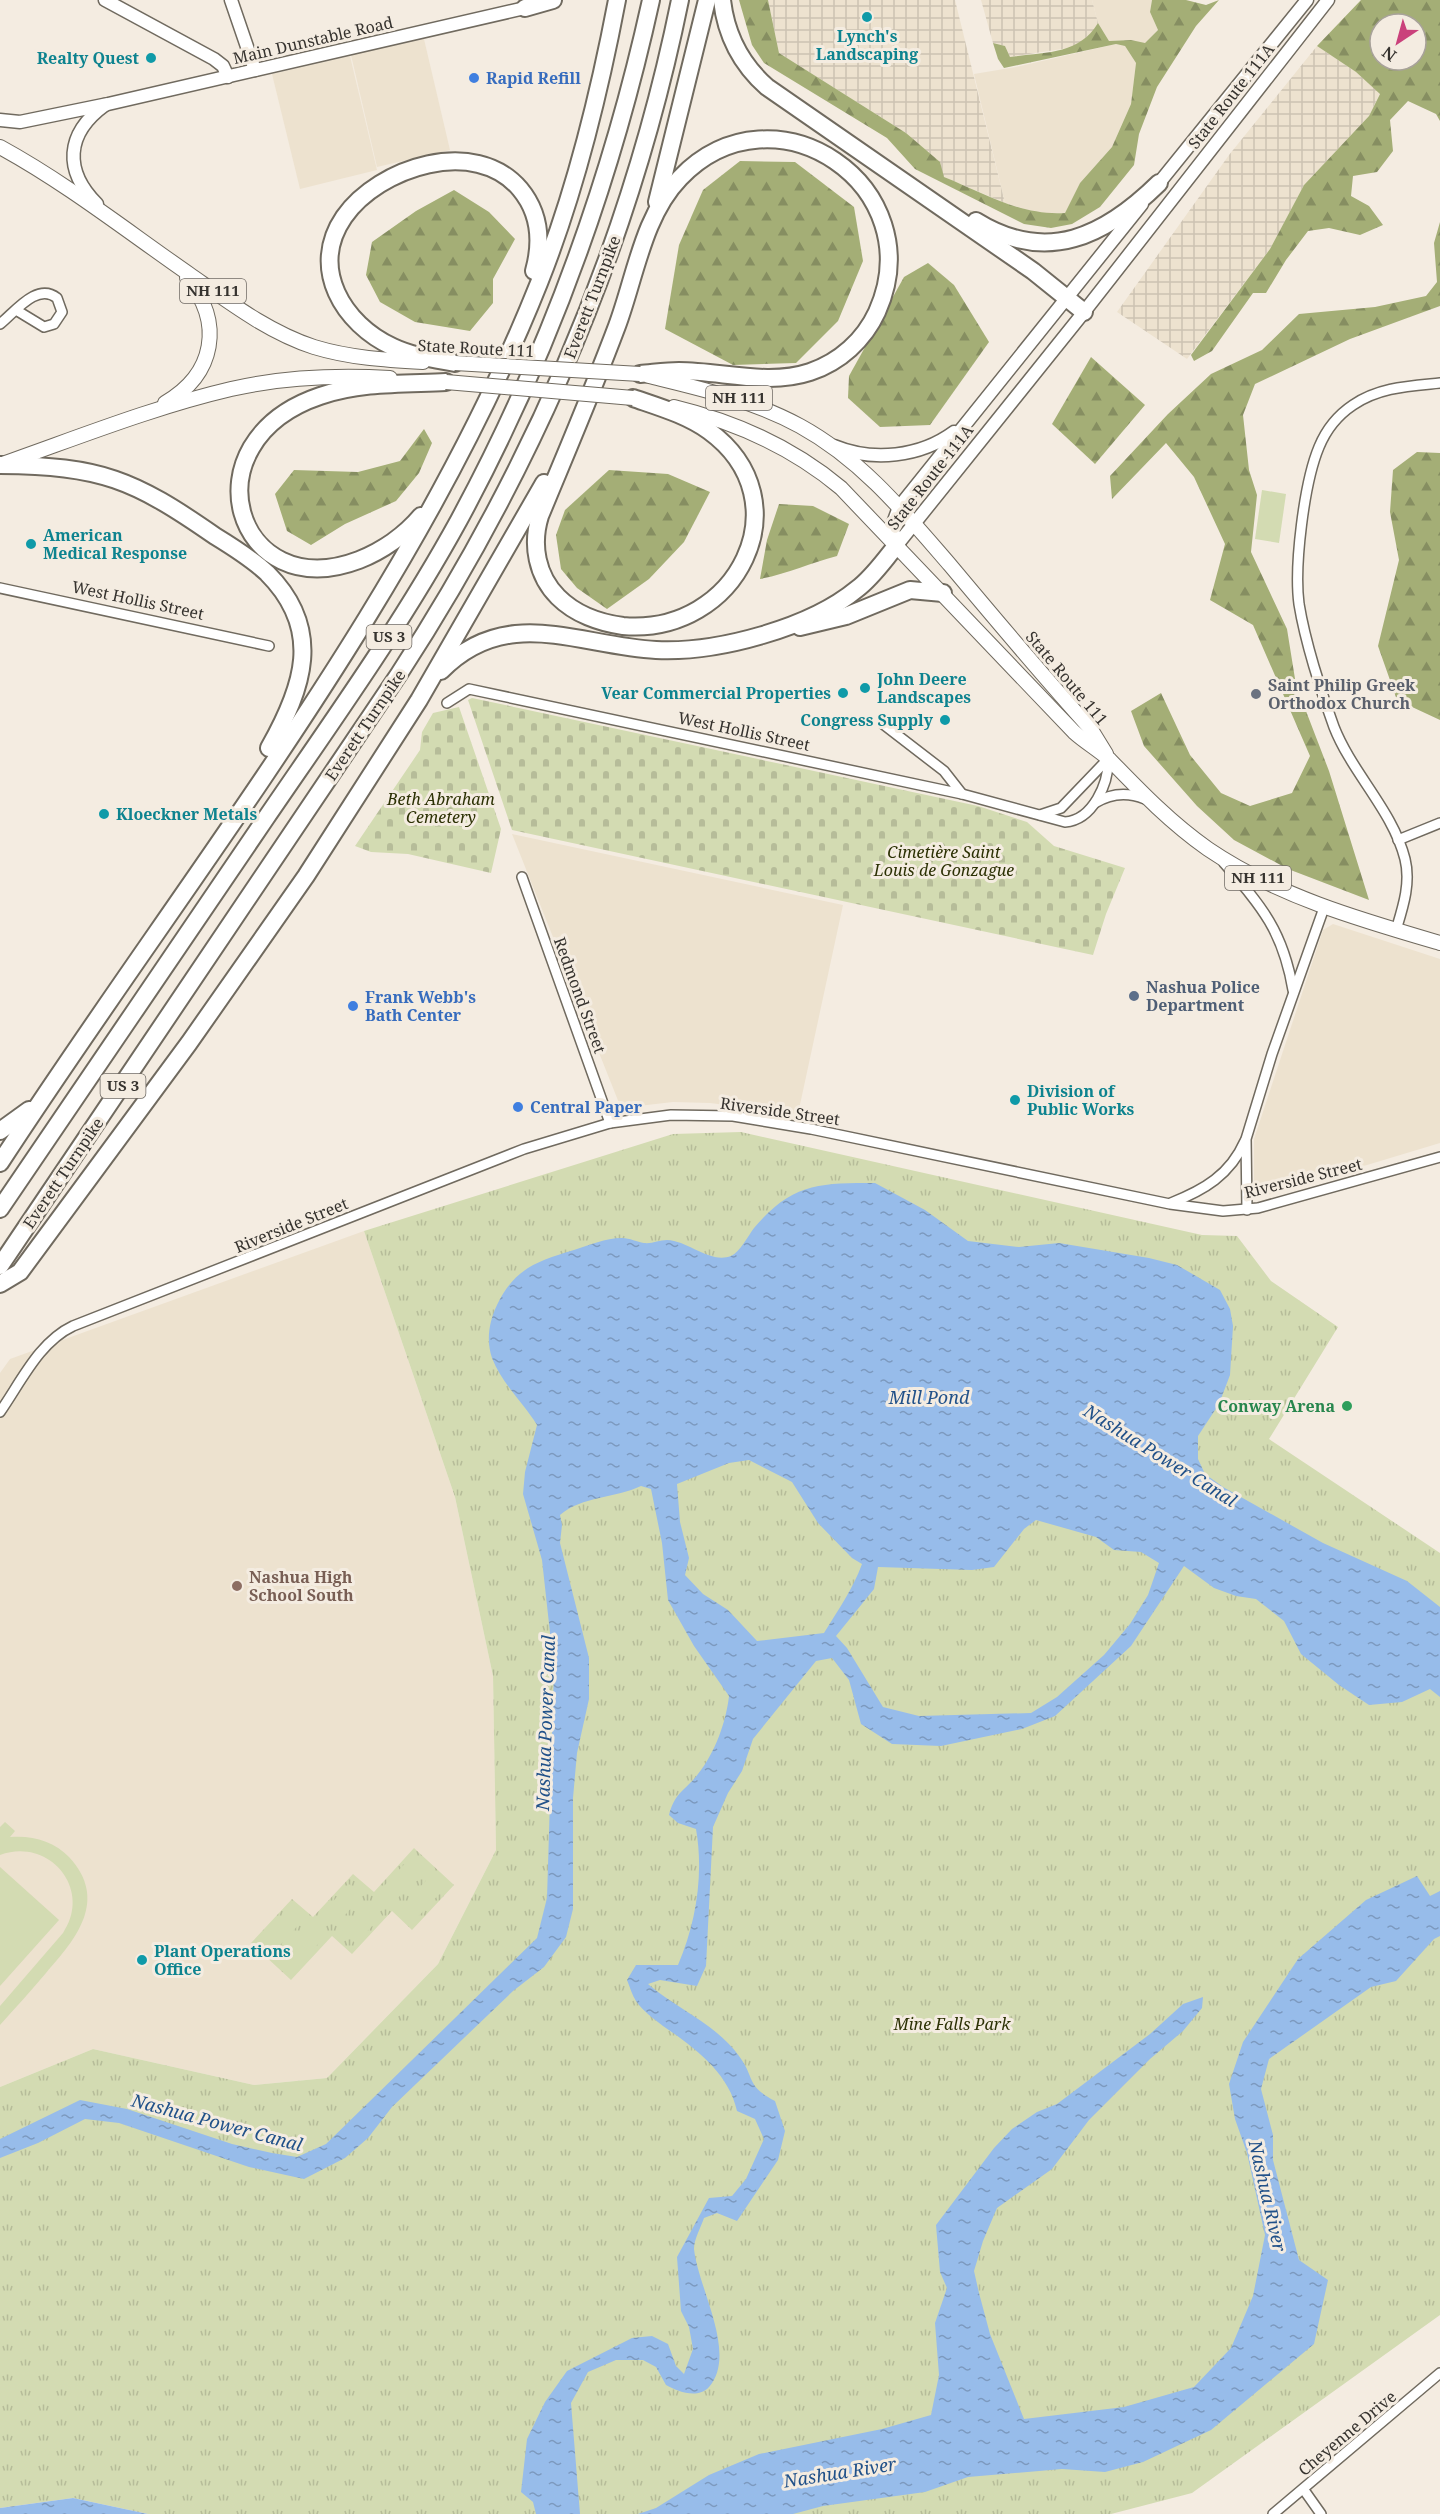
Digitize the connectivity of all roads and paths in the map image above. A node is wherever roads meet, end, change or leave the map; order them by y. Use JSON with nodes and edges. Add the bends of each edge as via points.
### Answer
{"nodes":[{"id":1,"x":105,"y":0,"type":"edge"},
{"id":2,"x":231,"y":0,"type":"edge"},
{"id":3,"x":553,"y":0,"type":"edge"},
{"id":4,"x":617,"y":0,"type":"edge"},
{"id":5,"x":651,"y":0,"type":"edge"},
{"id":6,"x":680,"y":0,"type":"edge"},
{"id":7,"x":707,"y":0,"type":"edge"},
{"id":8,"x":722,"y":0,"type":"edge"},
{"id":9,"x":1307,"y":0,"type":"edge"},
{"id":10,"x":1328,"y":0,"type":"edge"},
{"id":11,"x":525,"y":8,"type":"joint"},
{"id":12,"x":255,"y":70,"type":"junction"},
{"id":13,"x":228,"y":76,"type":"junction"},
{"id":14,"x":108,"y":104,"type":"junction"},
{"id":15,"x":808,"y":116,"type":"junction"},
{"id":16,"x":0,"y":120,"type":"edge"},
{"id":17,"x":0,"y":147,"type":"edge"},
{"id":18,"x":1159,"y":183,"type":"junction"},
{"id":19,"x":651,"y":226,"type":"junction"},
{"id":20,"x":127,"y":231,"type":"junction"},
{"id":21,"x":170,"y":261,"type":"junction"},
{"id":22,"x":1067,"y":298,"type":"junction"},
{"id":23,"x":16,"y":310,"type":"junction"},
{"id":24,"x":1084,"y":312,"type":"junction"},
{"id":25,"x":0,"y":324,"type":"edge"},
{"id":26,"x":513,"y":341,"type":"junction"},
{"id":27,"x":454,"y":363,"type":"junction"},
{"id":28,"x":640,"y":374,"type":"junction"},
{"id":29,"x":446,"y":382,"type":"junction"},
{"id":30,"x":1440,"y":382,"type":"edge"},
{"id":31,"x":593,"y":386,"type":"junction"},
{"id":32,"x":633,"y":398,"type":"junction"},
{"id":33,"x":977,"y":410,"type":"junction"},
{"id":34,"x":131,"y":420,"type":"junction"},
{"id":35,"x":830,"y":444,"type":"junction"},
{"id":36,"x":0,"y":465,"type":"edge"},
{"id":37,"x":445,"y":484,"type":"junction"},
{"id":38,"x":899,"y":507,"type":"junction"},
{"id":39,"x":915,"y":524,"type":"junction"},
{"id":40,"x":897,"y":545,"type":"junction"},
{"id":41,"x":0,"y":588,"type":"edge"},
{"id":42,"x":943,"y":593,"type":"junction"},
{"id":43,"x":764,"y":633,"type":"junction"},
{"id":44,"x":269,"y":646,"type":"dead end"},
{"id":45,"x":419,"y":700,"type":"junction"},
{"id":46,"x":447,"y":703,"type":"dead end"},
{"id":47,"x":883,"y":724,"type":"dead end"},
{"id":48,"x":1108,"y":759,"type":"junction"},
{"id":49,"x":962,"y":794,"type":"junction"},
{"id":50,"x":1148,"y":800,"type":"junction"},
{"id":51,"x":1093,"y":804,"type":"junction"},
{"id":52,"x":1038,"y":815,"type":"junction"},
{"id":53,"x":1440,"y":823,"type":"edge"},
{"id":54,"x":1398,"y":840,"type":"junction"},
{"id":55,"x":211,"y":851,"type":"junction"},
{"id":56,"x":1216,"y":854,"type":"junction"},
{"id":57,"x":522,"y":877,"type":"dead end"},
{"id":58,"x":1324,"y":905,"type":"junction"},
{"id":59,"x":1396,"y":930,"type":"junction"},
{"id":60,"x":1440,"y":943,"type":"edge"},
{"id":61,"x":1294,"y":993,"type":"junction"},
{"id":62,"x":47,"y":1092,"type":"junction"},
{"id":63,"x":610,"y":1123,"type":"junction"},
{"id":64,"x":0,"y":1131,"type":"edge"},
{"id":65,"x":1246,"y":1139,"type":"junction"},
{"id":66,"x":1440,"y":1157,"type":"edge"},
{"id":67,"x":0,"y":1163,"type":"edge"},
{"id":68,"x":1170,"y":1204,"type":"junction"},
{"id":69,"x":0,"y":1209,"type":"edge"},
{"id":70,"x":1247,"y":1210,"type":"junction"},
{"id":71,"x":0,"y":1266,"type":"edge"},
{"id":72,"x":0,"y":1284,"type":"edge"},
{"id":73,"x":0,"y":1412,"type":"edge"},
{"id":74,"x":1440,"y":2373,"type":"edge"},
{"id":75,"x":1304,"y":2490,"type":"junction"},
{"id":76,"x":1273,"y":2514,"type":"edge"},
{"id":77,"x":1321,"y":2514,"type":"edge"}],
"edges":[{"from":1,"to":13,"type":"main road","via":[[214,59]]},
{"from":2,"to":12,"type":"main road"},
{"from":3,"to":11,"type":"highway"},
{"from":4,"to":26,"type":"highway","via":[[570,190],[544,271]]},
{"from":5,"to":69,"type":"highway","name":"Everett Turnpike","number":"US 3","via":[[616,137],[573,269],[516,406],[458,522],[364,675]]},
{"from":6,"to":71,"type":"highway","name":"Everett Turnpike","number":"US 3","via":[[647,136],[604,268],[548,405],[491,520],[399,674]]},
{"from":7,"to":19,"type":"highway"},
{"from":8,"to":15,"type":"highway","via":[[730,36],[749,69]]},
{"from":9,"to":18,"type":"main road","name":"State Route 111A"},
{"from":10,"to":24,"type":"main road","name":"State Route 111A"},
{"from":11,"to":12,"type":"main road","name":"Main Dunstable Road"},
{"from":12,"to":13,"type":"main road","name":"Main Dunstable Road"},
{"from":13,"to":14,"type":"main road","name":"Main Dunstable Road"},
{"from":14,"to":16,"type":"main road","name":"Main Dunstable Road","via":[[15,122]]},
{"from":14,"to":20,"type":"main road","name":"Main Dunstable Road","via":[[80,132],[74,166],[87,193]]},
{"from":15,"to":18,"type":"highway","via":[[986,226],[1019,240],[1054,243],[1084,236],[1125,213]]},
{"from":15,"to":22,"type":"highway"},
{"from":17,"to":20,"type":"main road","name":"State Route 111","number":"NH 111"},
{"from":18,"to":22,"type":"main road","name":"State Route 111A"},
{"from":19,"to":28,"type":"highway","via":[[669,191],[703,159],[746,141],[791,141],[834,158],[859,180],[884,226],[890,267],[884,296],[870,325],[851,348],[824,366],[784,377],[678,371]]},
{"from":19,"to":31,"type":"highway"},
{"from":20,"to":21,"type":"main road","name":"State Route 111","number":"NH 111"},
{"from":21,"to":27,"type":"main road","name":"State Route 111","number":"NH 111","via":[[261,323],[314,347],[372,359]]},
{"from":21,"to":34,"type":"main road","via":[[203,303],[209,324],[208,352],[184,390]]},
{"from":22,"to":24,"type":"highway"},
{"from":22,"to":33,"type":"main road","name":"State Route 111A"},
{"from":23,"to":23,"type":"street","via":[[44,327],[54,324],[62,312],[57,298],[44,292]]},
{"from":23,"to":25,"type":"street"},
{"from":24,"to":39,"type":"main road","name":"State Route 111A"},
{"from":26,"to":27,"type":"highway","via":[[539,249],[538,226],[526,198],[504,175],[481,164],[445,162],[403,173],[368,193],[344,217],[330,253],[332,284],[347,313],[374,337],[409,353]]},
{"from":26,"to":37,"type":"highway"},
{"from":27,"to":28,"type":"main road","name":"State Route 111","number":"NH 111","bridge":true},
{"from":28,"to":35,"type":"main road","name":"State Route 111","number":"NH 111","via":[[752,403]]},
{"from":29,"to":32,"type":"main road","name":"State Route 111","number":"NH 111","bridge":true},
{"from":29,"to":34,"type":"main road","name":"State Route 111","number":"NH 111","via":[[348,376],[290,380],[219,392]]},
{"from":29,"to":37,"type":"highway","via":[[348,389],[301,404],[270,424],[254,441],[240,470],[238,494],[247,524],[266,549],[293,564],[324,568],[366,557],[398,538],[418,520]]},
{"from":30,"to":54,"type":"street","via":[[1374,393],[1351,406],[1332,424],[1313,466],[1298,559],[1303,621],[1334,727]]},
{"from":31,"to":32,"type":"highway","via":[[538,523],[537,560],[550,588],[572,608],[605,622],[638,626],[683,617],[721,594],[743,565],[752,536],[753,514],[745,475],[719,439],[684,417]]},
{"from":31,"to":45,"type":"highway","via":[[549,474]]},
{"from":32,"to":40,"type":"main road","name":"State Route 111","number":"NH 111","via":[[725,421],[780,446],[841,488]]},
{"from":33,"to":35,"type":"main road","via":[[947,437],[915,451],[872,455]]},
{"from":33,"to":38,"type":"main road","name":"State Route 111A"},
{"from":34,"to":36,"type":"main road","name":"State Route 111","number":"NH 111"},
{"from":35,"to":38,"type":"main road","name":"State Route 111","number":"NH 111"},
{"from":36,"to":55,"type":"highway","via":[[76,468],[139,487],[248,558],[287,599],[302,645],[297,692]]},
{"from":37,"to":55,"type":"highway","via":[[365,621]]},
{"from":38,"to":39,"type":"main road","name":"State Route 111","number":"NH 111"},
{"from":38,"to":40,"type":"main road","name":"State Route 111A","via":[[892,526]]},
{"from":39,"to":40,"type":"main road","name":"State Route 111A"},
{"from":39,"to":48,"type":"main road","name":"State Route 111","number":"NH 111","via":[[1090,728]]},
{"from":40,"to":42,"type":"main road","name":"State Route 111","number":"NH 111"},
{"from":40,"to":43,"type":"highway","via":[[867,580],[844,599]]},
{"from":41,"to":44,"type":"street","name":"West Hollis Street"},
{"from":42,"to":43,"type":"highway","via":[[910,590],[839,619]]},
{"from":42,"to":48,"type":"main road","name":"State Route 111","number":"NH 111","via":[[1074,732]]},
{"from":43,"to":45,"type":"highway","via":[[678,650],[636,648],[547,633],[508,634],[484,641],[453,660]]},
{"from":45,"to":72,"type":"highway","via":[[255,951],[20,1272]]},
{"from":46,"to":49,"type":"street","name":"West Hollis Street","via":[[469,689]]},
{"from":47,"to":49,"type":"street","via":[[944,771]]},
{"from":48,"to":50,"type":"main road","name":"West Hollis Street","number":"NH 111"},
{"from":48,"to":51,"type":"street","name":"West Hollis Street","via":[[1106,780]]},
{"from":48,"to":52,"type":"street","via":[[1061,808]]},
{"from":49,"to":52,"type":"street","name":"West Hollis Street"},
{"from":50,"to":51,"type":"street","name":"West Hollis Street","via":[[1124,794]]},
{"from":50,"to":56,"type":"main road","name":"West Hollis Street","number":"NH 111"},
{"from":51,"to":52,"type":"street","name":"West Hollis Street","via":[[1068,822]]},
{"from":53,"to":54,"type":"street"},
{"from":54,"to":59,"type":"street","via":[[1406,861],[1407,886]]},
{"from":55,"to":62,"type":"highway"},
{"from":56,"to":58,"type":"main road","name":"West Hollis Street","number":"NH 111","via":[[1255,876]]},
{"from":56,"to":61,"type":"street","via":[[1278,933]]},
{"from":57,"to":63,"type":"street","name":"Redmond Street"},
{"from":58,"to":59,"type":"main road","name":"West Hollis Street","number":"NH 111"},
{"from":58,"to":61,"type":"street"},
{"from":59,"to":60,"type":"main road","name":"West Hollis Street","number":"NH 111"},
{"from":61,"to":65,"type":"street"},
{"from":62,"to":64,"type":"highway"},
{"from":62,"to":67,"type":"highway"},
{"from":63,"to":68,"type":"street","name":"Riverside Street","via":[[671,1115],[733,1116],[849,1136]]},
{"from":63,"to":73,"type":"street","name":"Riverside Street","via":[[524,1149],[73,1326],[46,1346]]},
{"from":65,"to":68,"type":"street","via":[[1223,1175]]},
{"from":65,"to":70,"type":"street"},
{"from":66,"to":70,"type":"street","name":"Riverside Street"},
{"from":68,"to":70,"type":"street","name":"Riverside Street"},
{"from":74,"to":75,"type":"street","name":"Cheyenne Drive"},
{"from":75,"to":76,"type":"street","name":"Cheyenne Drive"},
{"from":75,"to":77,"type":"street"}]}
